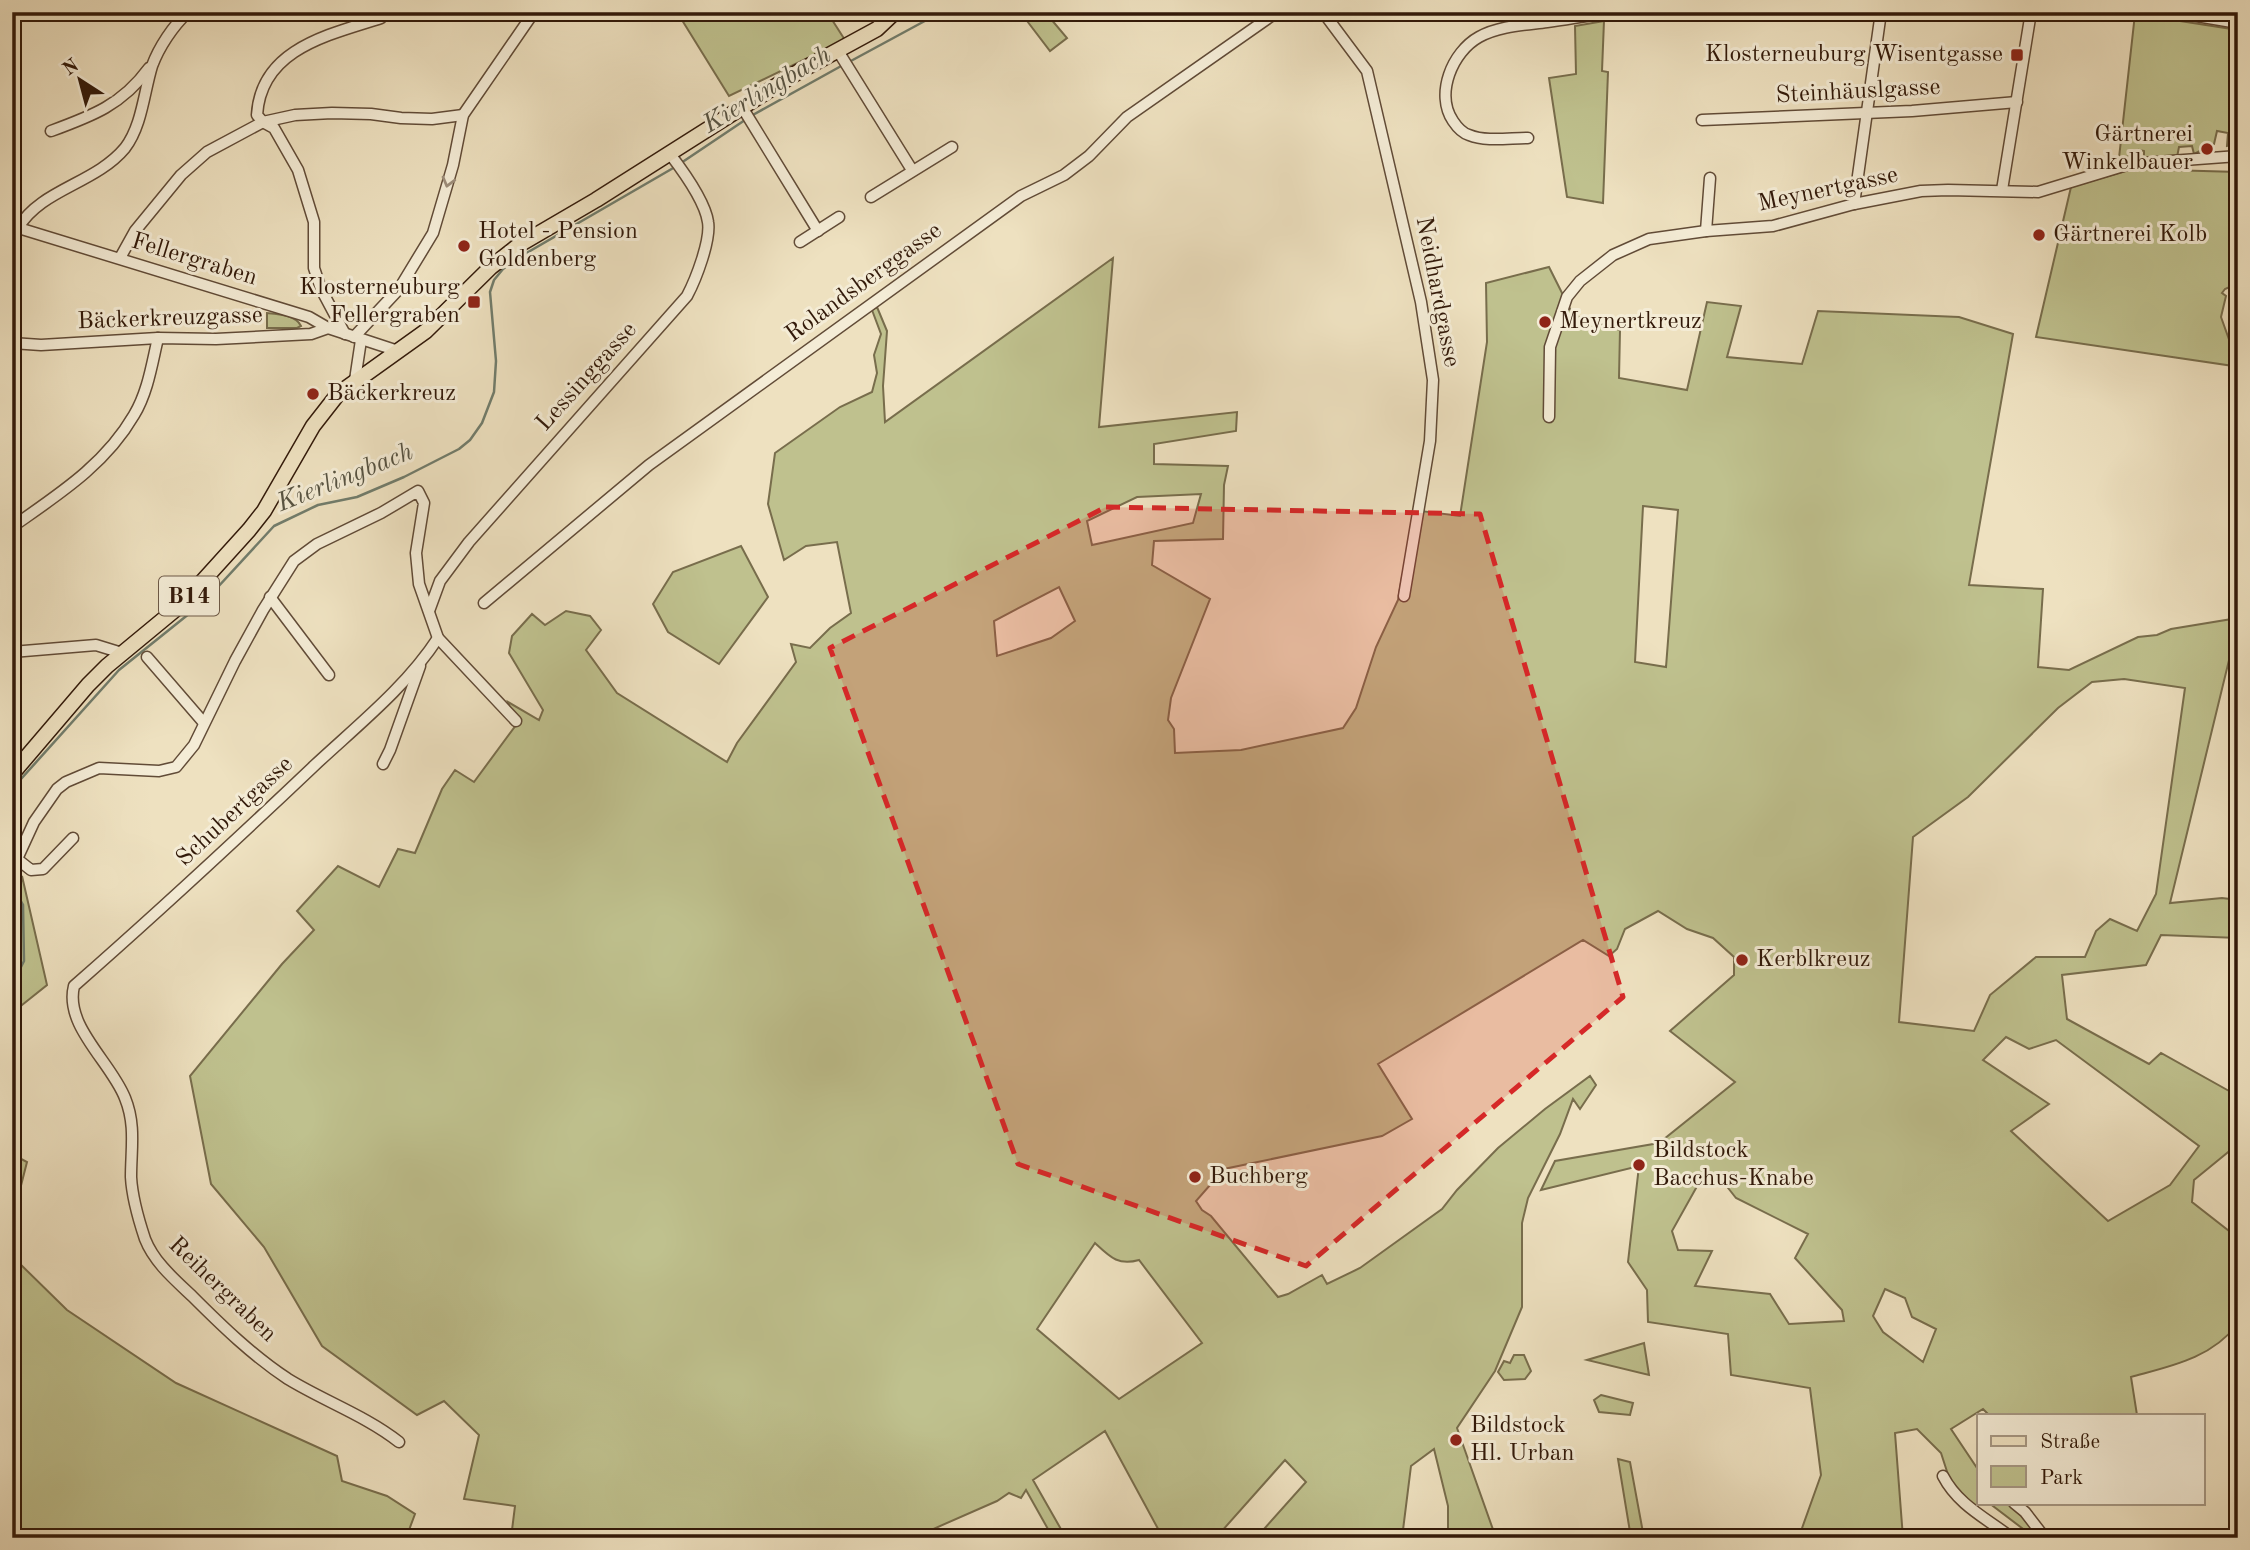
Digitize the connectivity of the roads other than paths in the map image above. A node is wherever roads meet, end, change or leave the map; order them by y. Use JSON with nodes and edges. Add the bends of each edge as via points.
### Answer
{"nodes":[{"id":1,"x":188,"y":12,"type":"edge"},
{"id":2,"x":534,"y":12,"type":"edge"},
{"id":3,"x":895,"y":12,"type":"edge"},
{"id":4,"x":1277,"y":12,"type":"edge"},
{"id":5,"x":1323,"y":12,"type":"edge"},
{"id":6,"x":1616,"y":12,"type":"edge"},
{"id":7,"x":1881,"y":12,"type":"edge"},
{"id":8,"x":2031,"y":12,"type":"edge"},
{"id":9,"x":2173,"y":12,"type":"edge"},
{"id":10,"x":2204,"y":15,"type":"edge"},
{"id":11,"x":381,"y":18,"type":"dead end"},
{"id":12,"x":2238,"y":23,"type":"edge"},
{"id":13,"x":839,"y":54,"type":"junction"},
{"id":14,"x":153,"y":63,"type":"junction"},
{"id":15,"x":2017,"y":102,"type":"junction"},
{"id":16,"x":746,"y":113,"type":"junction"},
{"id":17,"x":1867,"y":114,"type":"junction"},
{"id":18,"x":463,"y":115,"type":"junction"},
{"id":19,"x":1702,"y":120,"type":"dead end"},
{"id":20,"x":263,"y":122,"type":"junction"},
{"id":21,"x":51,"y":131,"type":"dead end"},
{"id":22,"x":1528,"y":138,"type":"dead end"},
{"id":23,"x":952,"y":147,"type":"dead end"},
{"id":24,"x":2238,"y":156,"type":"edge"},
{"id":25,"x":675,"y":161,"type":"junction"},
{"id":26,"x":912,"y":170,"type":"junction"},
{"id":27,"x":1710,"y":178,"type":"dead end"},
{"id":28,"x":2002,"y":190,"type":"junction"},
{"id":29,"x":871,"y":197,"type":"dead end"},
{"id":30,"x":1854,"y":204,"type":"junction"},
{"id":31,"x":839,"y":217,"type":"dead end"},
{"id":32,"x":15,"y":227,"type":"edge"},
{"id":33,"x":818,"y":231,"type":"junction"},
{"id":34,"x":1706,"y":231,"type":"junction"},
{"id":35,"x":800,"y":242,"type":"dead end"},
{"id":36,"x":120,"y":258,"type":"junction"},
{"id":37,"x":328,"y":328,"type":"junction"},
{"id":38,"x":354,"y":337,"type":"junction"},
{"id":39,"x":158,"y":338,"type":"junction"},
{"id":40,"x":12,"y":343,"type":"edge"},
{"id":41,"x":398,"y":351,"type":"junction"},
{"id":42,"x":355,"y":380,"type":"junction"},
{"id":43,"x":1549,"y":417,"type":"dead end"},
{"id":44,"x":12,"y":527,"type":"edge"},
{"id":45,"x":1404,"y":596,"type":"dead end"},
{"id":46,"x":270,"y":597,"type":"junction"},
{"id":47,"x":484,"y":603,"type":"dead end"},
{"id":48,"x":429,"y":611,"type":"junction"},
{"id":49,"x":438,"y":638,"type":"junction"},
{"id":50,"x":12,"y":652,"type":"edge"},
{"id":51,"x":122,"y":653,"type":"junction"},
{"id":52,"x":147,"y":657,"type":"dead end"},
{"id":53,"x":421,"y":664,"type":"junction"},
{"id":54,"x":330,"y":675,"type":"dead end"},
{"id":55,"x":516,"y":721,"type":"dead end"},
{"id":56,"x":204,"y":723,"type":"junction"},
{"id":57,"x":383,"y":764,"type":"dead end"},
{"id":58,"x":12,"y":774,"type":"edge"},
{"id":59,"x":73,"y":838,"type":"dead end"},
{"id":60,"x":15,"y":859,"type":"edge"},
{"id":61,"x":74,"y":986,"type":"joint"},
{"id":62,"x":399,"y":1442,"type":"dead end"},
{"id":63,"x":1943,"y":1476,"type":"dead end"},
{"id":64,"x":2015,"y":1504,"type":"edge"},
{"id":65,"x":2012,"y":1538,"type":"edge"},
{"id":66,"x":2045,"y":1538,"type":"edge"}],
"edges":[{"from":1,"to":14,"type":"street"},
{"from":2,"to":18,"type":"street"},
{"from":3,"to":13,"type":"main road","number":"B14"},
{"from":4,"to":47,"type":"street","name":"Rolandsberggasse","via":[[1127,117],[1064,175],[1021,196],[649,465]]},
{"from":5,"to":45,"type":"street","name":"Neidhardgasse","via":[[1367,71],[1421,302],[1433,380],[1430,441]]},
{"from":6,"to":22,"type":"street","via":[[1495,29],[1462,50],[1446,91],[1447,109],[1455,124],[1470,136]]},
{"from":7,"to":17,"type":"street"},
{"from":8,"to":15,"type":"street"},
{"from":9,"to":10,"type":"street"},
{"from":10,"to":12,"type":"street"},
{"from":11,"to":20,"type":"street","via":[[312,43],[281,60],[258,100],[257,115]]},
{"from":13,"to":16,"type":"main road","number":"B14","via":[[798,72]]},
{"from":13,"to":26,"type":"street"},
{"from":14,"to":21,"type":"street","via":[[123,98],[93,116]]},
{"from":14,"to":32,"type":"street","via":[[127,145],[108,166],[36,206]]},
{"from":15,"to":17,"type":"street","name":"Steinhäuslgasse"},
{"from":15,"to":28,"type":"street"},
{"from":16,"to":25,"type":"main road","number":"B14"},
{"from":16,"to":33,"type":"street"},
{"from":17,"to":19,"type":"street","name":"Steinhäuslgasse"},
{"from":17,"to":30,"type":"street"},
{"from":18,"to":20,"type":"street","via":[[432,119],[320,114]]},
{"from":18,"to":38,"type":"street","one_way":true,"via":[[433,233],[399,289]]},
{"from":20,"to":36,"type":"street","via":[[207,152],[181,175],[135,231]]},
{"from":20,"to":38,"type":"street","via":[[274,128],[298,170],[314,222],[314,268],[321,289]]},
{"from":23,"to":26,"type":"street"},
{"from":24,"to":28,"type":"street","name":"Meynertgasse","via":[[2130,164],[2038,192]]},
{"from":25,"to":41,"type":"main road","number":"B14","via":[[519,245]]},
{"from":25,"to":48,"type":"street","name":"Lessinggasse","via":[[708,219],[687,296],[469,542],[440,581]]},
{"from":26,"to":29,"type":"street"},
{"from":27,"to":34,"type":"street"},
{"from":28,"to":30,"type":"street","name":"Meynertgasse","via":[[1921,191]]},
{"from":30,"to":34,"type":"street","name":"Meynertgasse","via":[[1773,226]]},
{"from":31,"to":33,"type":"street"},
{"from":32,"to":36,"type":"street","name":"Fellergraben"},
{"from":33,"to":35,"type":"street"},
{"from":34,"to":43,"type":"street","name":"Meynertgasse","via":[[1649,239],[1613,255],[1580,281],[1567,297],[1550,347]]},
{"from":36,"to":37,"type":"street","name":"Fellergraben","via":[[309,317]]},
{"from":37,"to":38,"type":"street","name":"Fellergraben"},
{"from":37,"to":39,"type":"street","name":"Bäckerkreuzgasse","via":[[311,334]]},
{"from":38,"to":41,"type":"street","name":"Fellergraben"},
{"from":38,"to":42,"type":"street"},
{"from":39,"to":40,"type":"street","name":"Bäckerkreuzgasse"},
{"from":39,"to":44,"type":"street","via":[[135,414],[104,458]]},
{"from":41,"to":42,"type":"main road","number":"B14"},
{"from":42,"to":51,"type":"main road","number":"B14","via":[[317,419],[249,530],[181,604]]},
{"from":46,"to":48,"type":"street","via":[[304,553],[418,491],[424,503],[416,554],[419,584]]},
{"from":46,"to":54,"type":"street"},
{"from":46,"to":56,"type":"street"},
{"from":48,"to":49,"type":"street"},
{"from":49,"to":53,"type":"street","name":"Schubertgasse"},
{"from":49,"to":55,"type":"street"},
{"from":50,"to":51,"type":"street","via":[[96,645]]},
{"from":51,"to":58,"type":"main road","number":"B14","via":[[88,685]]},
{"from":52,"to":56,"type":"street"},
{"from":53,"to":57,"type":"street","name":"Schubertgasse"},
{"from":53,"to":61,"type":"street","name":"Schubertgasse","via":[[197,877]]},
{"from":56,"to":60,"type":"street","via":[[188,754],[173,768],[99,768],[61,785]]},
{"from":59,"to":60,"type":"street","via":[[43,869],[31,870]]},
{"from":61,"to":62,"type":"street","name":"Reihergraben","via":[[74,1016],[125,1098],[134,1130],[133,1188],[150,1251],[258,1356]]},
{"from":63,"to":65,"type":"street","via":[[1951,1491],[1973,1511]]},
{"from":64,"to":66,"type":"street"}]}
